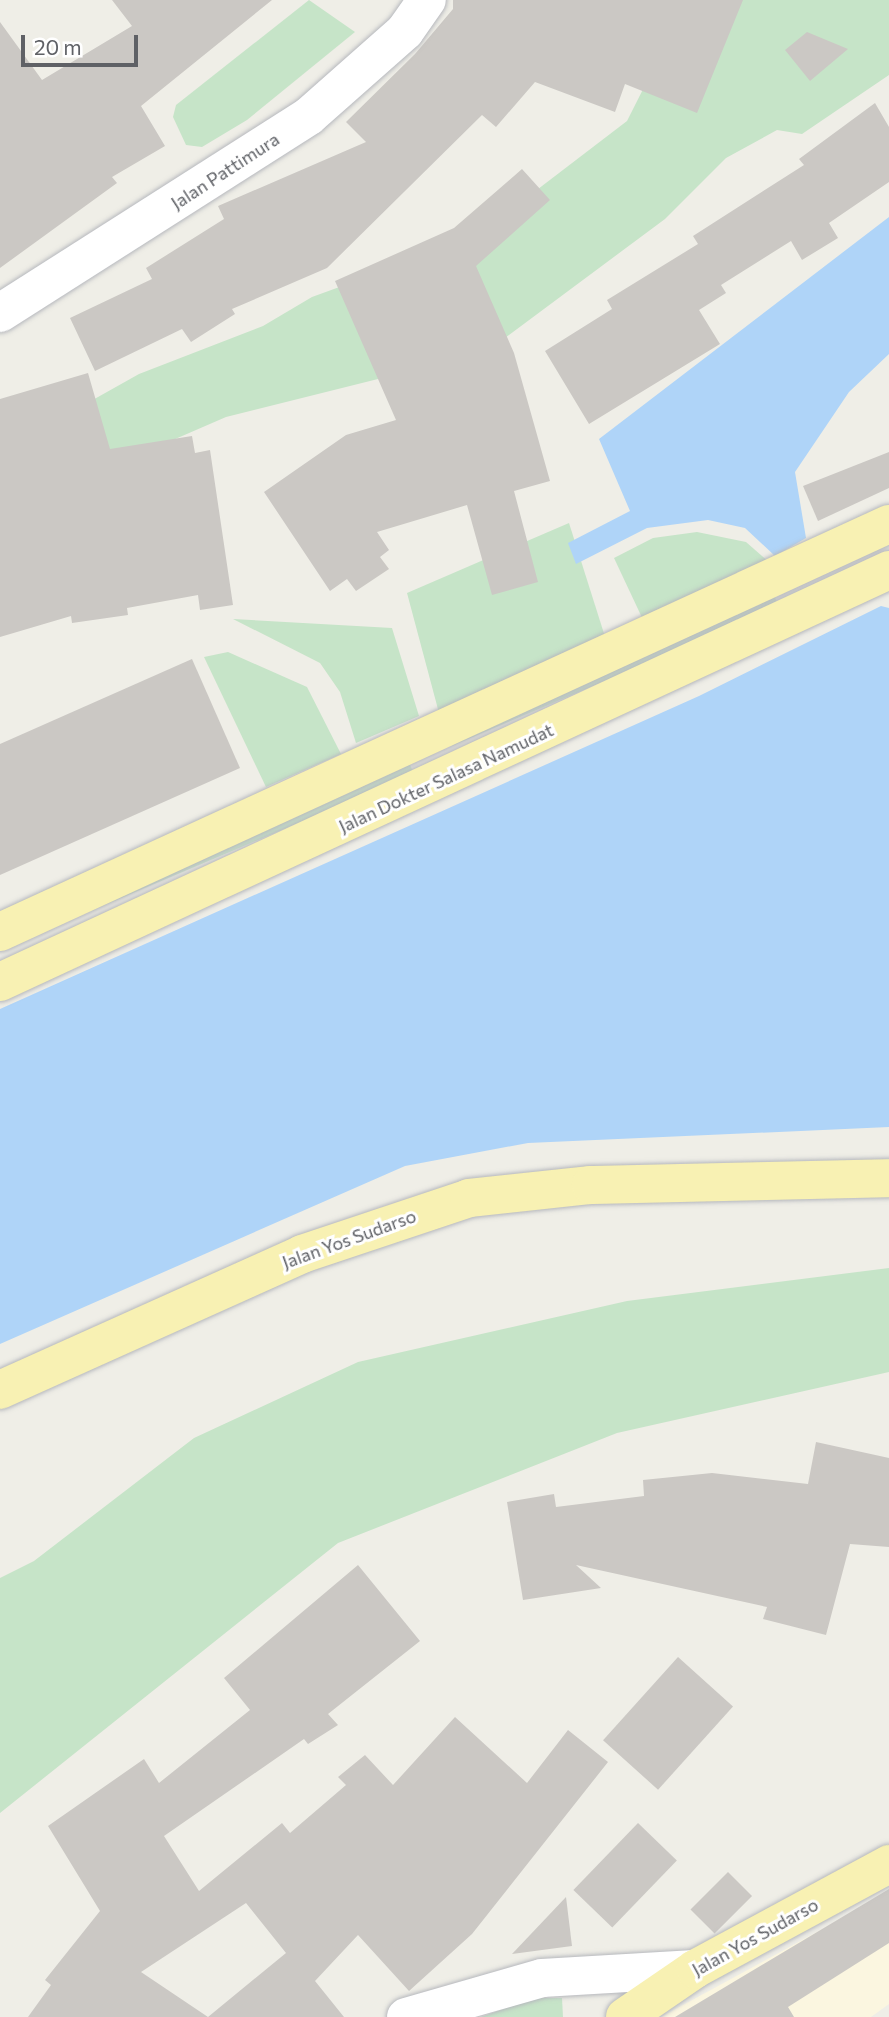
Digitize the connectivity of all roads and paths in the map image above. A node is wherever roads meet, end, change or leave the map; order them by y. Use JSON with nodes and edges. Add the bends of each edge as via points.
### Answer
{"nodes":[{"id":1,"x":426,"y":0,"type":"edge"},
{"id":2,"x":0,"y":313,"type":"edge"},
{"id":3,"x":889,"y":524,"type":"edge"},
{"id":4,"x":889,"y":570,"type":"edge"},
{"id":5,"x":433,"y":735,"type":"junction"},
{"id":6,"x":448,"y":778,"type":"junction"},
{"id":7,"x":0,"y":932,"type":"edge"},
{"id":8,"x":0,"y":982,"type":"edge"},
{"id":9,"x":889,"y":1178,"type":"edge"},
{"id":10,"x":0,"y":1390,"type":"edge"},
{"id":11,"x":889,"y":1864,"type":"edge"},
{"id":12,"x":695,"y":1969,"type":"junction"},
{"id":13,"x":406,"y":2017,"type":"edge"},
{"id":14,"x":625,"y":2017,"type":"edge"}],
"edges":[{"from":1,"to":2,"type":"main road","name":"Jalan Pattimura","via":[[405,31],[309,116]]},
{"from":3,"to":5,"type":"main road"},
{"from":4,"to":6,"type":"main road","name":"Jalan Dokter Salasa Namudat"},
{"from":5,"to":6,"type":"main road"},
{"from":5,"to":7,"type":"main road"},
{"from":6,"to":8,"type":"main road","name":"Jalan Dokter Salasa Namudat"},
{"from":9,"to":10,"type":"main road","name":"Jalan Yos Sudarso","via":[[591,1185],[469,1198],[302,1254]]},
{"from":11,"to":12,"type":"main road","name":"Jalan Yos Sudarso"},
{"from":12,"to":13,"type":"main road","via":[[542,1978]]},
{"from":12,"to":14,"type":"main road","name":"Jalan Yos Sudarso"}]}
